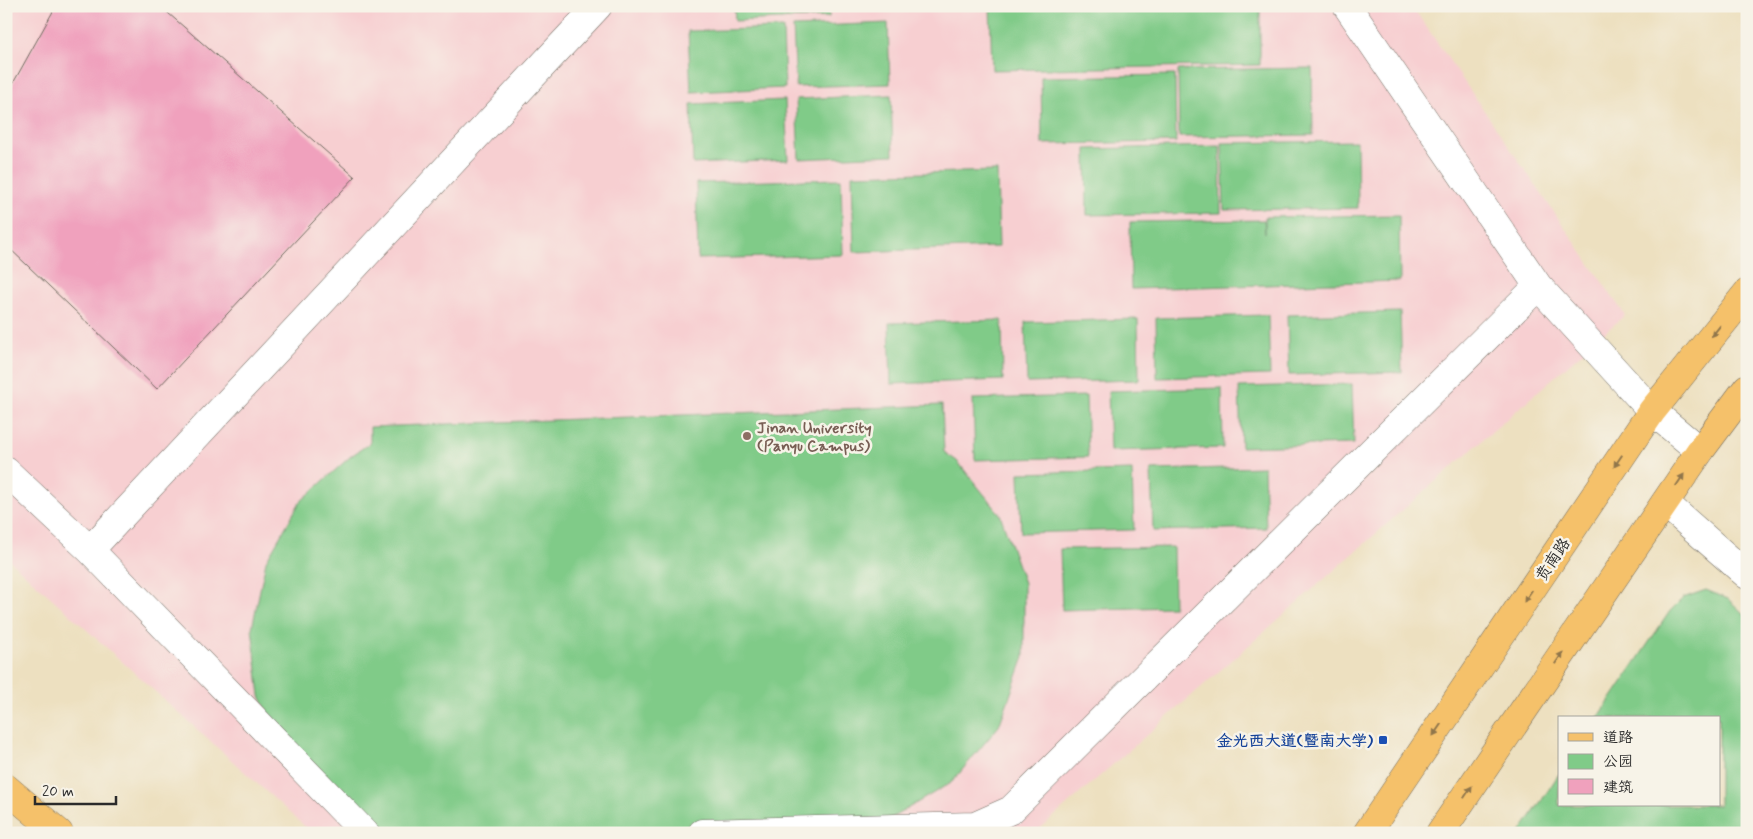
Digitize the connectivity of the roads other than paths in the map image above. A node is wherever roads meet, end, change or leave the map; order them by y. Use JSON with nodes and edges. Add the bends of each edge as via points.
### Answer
{"nodes":[{"id":1,"x":598,"y":6,"type":"edge"},
{"id":2,"x":1347,"y":6,"type":"edge"},
{"id":3,"x":1538,"y":286,"type":"junction"},
{"id":4,"x":1747,"y":293,"type":"edge"},
{"id":5,"x":1747,"y":388,"type":"edge"},
{"id":6,"x":1652,"y":411,"type":"junction"},
{"id":7,"x":1700,"y":451,"type":"junction"},
{"id":8,"x":6,"y":471,"type":"edge"},
{"id":9,"x":1665,"y":503,"type":"junction"},
{"id":10,"x":90,"y":550,"type":"junction"},
{"id":11,"x":1747,"y":575,"type":"edge"},
{"id":12,"x":6,"y":788,"type":"edge"},
{"id":13,"x":59,"y":833,"type":"edge"},
{"id":14,"x":365,"y":833,"type":"edge"},
{"id":15,"x":702,"y":833,"type":"edge"},
{"id":16,"x":1367,"y":833,"type":"edge"},
{"id":17,"x":1440,"y":833,"type":"edge"}],
"edges":[{"from":1,"to":10,"type":"street"},
{"from":2,"to":3,"type":"street"},
{"from":3,"to":6,"type":"street"},
{"from":3,"to":15,"type":"street","via":[[1011,810],[975,826]]},
{"from":4,"to":6,"type":"main road","name":"贲南路","one_way":true},
{"from":5,"to":7,"type":"main road"},
{"from":6,"to":7,"type":"street"},
{"from":6,"to":16,"type":"main road","name":"贲南路","one_way":true},
{"from":9,"to":7,"type":"main road","one_way":true},
{"from":8,"to":10,"type":"street"},
{"from":9,"to":11,"type":"street"},
{"from":17,"to":9,"type":"main road","one_way":true},
{"from":10,"to":14,"type":"street"},
{"from":12,"to":13,"type":"main road"}]}
